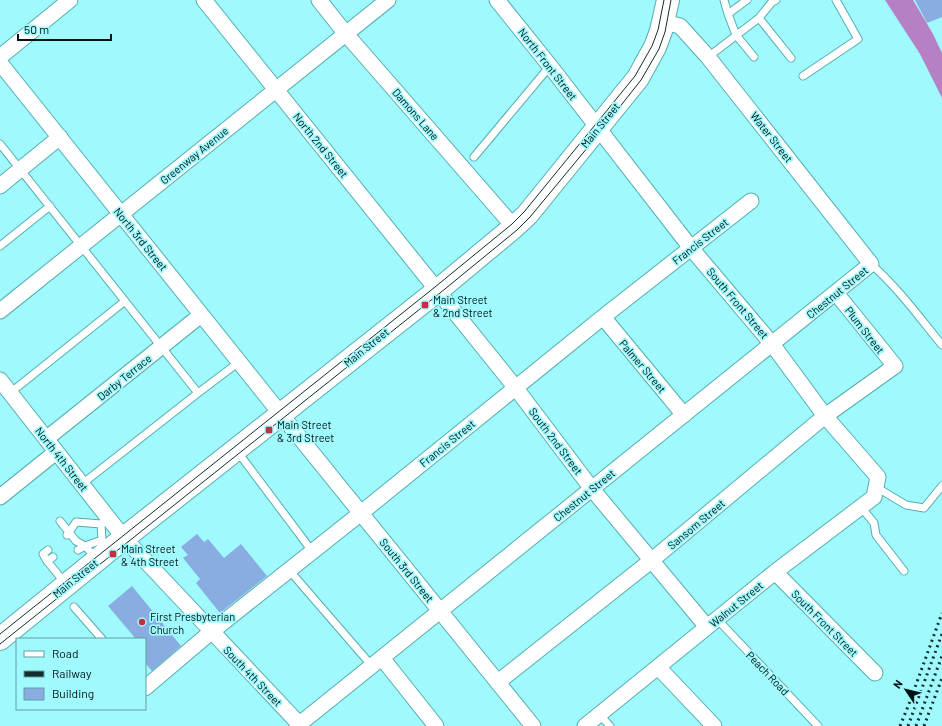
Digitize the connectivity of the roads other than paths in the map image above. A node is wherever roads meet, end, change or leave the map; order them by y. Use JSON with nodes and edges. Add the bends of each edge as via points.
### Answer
{"nodes":[{"id":1,"x":70,"y":0,"type":"edge"},
{"id":2,"x":204,"y":0,"type":"edge"},
{"id":3,"x":318,"y":0,"type":"edge"},
{"id":4,"x":388,"y":0,"type":"edge"},
{"id":5,"x":497,"y":0,"type":"edge"},
{"id":6,"x":668,"y":0,"type":"edge"},
{"id":7,"x":724,"y":0,"type":"edge"},
{"id":8,"x":747,"y":0,"type":"edge"},
{"id":9,"x":836,"y":0,"type":"edge"},
{"id":10,"x":771,"y":1,"type":"edge"},
{"id":11,"x":728,"y":14,"type":"junction"},
{"id":12,"x":759,"y":18,"type":"junction"},
{"id":13,"x":664,"y":22,"type":"junction"},
{"id":14,"x":346,"y":34,"type":"junction"},
{"id":15,"x":736,"y":35,"type":"junction"},
{"id":16,"x":0,"y":57,"type":"edge"},
{"id":17,"x":708,"y":57,"type":"junction"},
{"id":18,"x":754,"y":57,"type":"dead end"},
{"id":19,"x":790,"y":58,"type":"dead end"},
{"id":20,"x":0,"y":63,"type":"edge"},
{"id":21,"x":550,"y":66,"type":"junction"},
{"id":22,"x":804,"y":76,"type":"dead end"},
{"id":23,"x":276,"y":90,"type":"junction"},
{"id":24,"x":598,"y":129,"type":"junction"},
{"id":25,"x":60,"y":138,"type":"junction"},
{"id":26,"x":0,"y":144,"type":"edge"},
{"id":27,"x":474,"y":157,"type":"dead end"},
{"id":28,"x":20,"y":170,"type":"junction"},
{"id":29,"x":0,"y":186,"type":"edge"},
{"id":30,"x":751,"y":201,"type":"dead end"},
{"id":31,"x":50,"y":206,"type":"junction"},
{"id":32,"x":121,"y":214,"type":"junction"},
{"id":33,"x":514,"y":227,"type":"junction"},
{"id":34,"x":82,"y":245,"type":"junction"},
{"id":35,"x":0,"y":246,"type":"edge"},
{"id":36,"x":691,"y":248,"type":"junction"},
{"id":37,"x":871,"y":264,"type":"junction"},
{"id":38,"x":437,"y":291,"type":"junction"},
{"id":39,"x":836,"y":293,"type":"junction"},
{"id":40,"x":125,"y":301,"type":"junction"},
{"id":41,"x":0,"y":311,"type":"edge"},
{"id":42,"x":201,"y":315,"type":"junction"},
{"id":43,"x":603,"y":317,"type":"junction"},
{"id":44,"x":772,"y":344,"type":"junction"},
{"id":45,"x":942,"y":345,"type":"edge"},
{"id":46,"x":161,"y":347,"type":"junction"},
{"id":47,"x":239,"y":362,"type":"junction"},
{"id":48,"x":894,"y":366,"type":"joint"},
{"id":49,"x":0,"y":380,"type":"edge"},
{"id":50,"x":515,"y":387,"type":"junction"},
{"id":51,"x":10,"y":393,"type":"junction"},
{"id":52,"x":198,"y":393,"type":"junction"},
{"id":53,"x":281,"y":415,"type":"junction"},
{"id":54,"x":684,"y":415,"type":"junction"},
{"id":55,"x":825,"y":416,"type":"junction"},
{"id":56,"x":46,"y":439,"type":"junction"},
{"id":57,"x":236,"y":450,"type":"junction"},
{"id":58,"x":56,"y":452,"type":"junction"},
{"id":59,"x":877,"y":482,"type":"junction"},
{"id":60,"x":82,"y":484,"type":"junction"},
{"id":61,"x":942,"y":486,"type":"edge"},
{"id":62,"x":592,"y":489,"type":"junction"},
{"id":63,"x":0,"y":497,"type":"edge"},
{"id":64,"x":861,"y":507,"type":"junction"},
{"id":65,"x":361,"y":513,"type":"junction"},
{"id":66,"x":60,"y":521,"type":"dead end"},
{"id":67,"x":105,"y":521,"type":"junction"},
{"id":68,"x":68,"y":534,"type":"junction"},
{"id":69,"x":124,"y":538,"type":"junction"},
{"id":70,"x":48,"y":550,"type":"dead end"},
{"id":71,"x":78,"y":550,"type":"dead end"},
{"id":72,"x":312,"y":551,"type":"junction"},
{"id":73,"x":92,"y":552,"type":"junction"},
{"id":74,"x":652,"y":560,"type":"junction"},
{"id":75,"x":289,"y":570,"type":"junction"},
{"id":76,"x":904,"y":571,"type":"dead end"},
{"id":77,"x":776,"y":572,"type":"junction"},
{"id":78,"x":60,"y":573,"type":"junction"},
{"id":79,"x":74,"y":607,"type":"dead end"},
{"id":80,"x":440,"y":611,"type":"junction"},
{"id":81,"x":712,"y":623,"type":"junction"},
{"id":82,"x":211,"y":632,"type":"junction"},
{"id":83,"x":101,"y":638,"type":"edge"},
{"id":84,"x":0,"y":639,"type":"edge"},
{"id":85,"x":377,"y":662,"type":"junction"},
{"id":86,"x":658,"y":667,"type":"junction"},
{"id":87,"x":875,"y":673,"type":"dead end"},
{"id":88,"x":498,"y":682,"type":"junction"},
{"id":89,"x":146,"y":687,"type":"edge"},
{"id":90,"x":599,"y":714,"type":"junction"},
{"id":91,"x":299,"y":725,"type":"edge"},
{"id":92,"x":436,"y":726,"type":"edge"},
{"id":93,"x":533,"y":726,"type":"edge"},
{"id":94,"x":585,"y":726,"type":"edge"},
{"id":95,"x":610,"y":726,"type":"edge"},
{"id":96,"x":714,"y":726,"type":"edge"},
{"id":97,"x":818,"y":726,"type":"edge"}],
"edges":[{"from":1,"to":16,"type":"street"},
{"from":2,"to":23,"type":"street","name":"North 2nd Street"},
{"from":3,"to":14,"type":"street","name":"Damons Lane"},
{"from":4,"to":14,"type":"street","name":"Greenway Avenue"},
{"from":5,"to":21,"type":"street","name":"North Front Street"},
{"from":6,"to":13,"type":"main road","name":"Main Street"},
{"from":7,"to":11,"type":"lane"},
{"from":8,"to":11,"type":"lane"},
{"from":9,"to":22,"type":"lane","via":[[858,39]]},
{"from":10,"to":12,"type":"lane"},
{"from":11,"to":15,"type":"lane"},
{"from":12,"to":15,"type":"lane"},
{"from":12,"to":19,"type":"lane"},
{"from":13,"to":17,"type":"street","name":"Water Street","via":[[680,26]]},
{"from":13,"to":24,"type":"main road","name":"Main Street","via":[[656,48],[648,62]]},
{"from":14,"to":23,"type":"street","name":"Greenway Avenue"},
{"from":14,"to":33,"type":"street","name":"Damons Lane"},
{"from":15,"to":17,"type":"lane"},
{"from":15,"to":18,"type":"lane"},
{"from":17,"to":37,"type":"street","name":"Water Street"},
{"from":20,"to":25,"type":"street","name":"North 3rd Street"},
{"from":21,"to":24,"type":"street","name":"North Front Street"},
{"from":21,"to":27,"type":"lane"},
{"from":23,"to":32,"type":"street","name":"Greenway Avenue"},
{"from":23,"to":38,"type":"street","name":"North 2nd Street"},
{"from":24,"to":33,"type":"main road","name":"Main Street","via":[[527,215]]},
{"from":24,"to":36,"type":"street","name":"South Front Street"},
{"from":25,"to":28,"type":"street"},
{"from":25,"to":32,"type":"street","name":"North 3rd Street"},
{"from":26,"to":28,"type":"lane"},
{"from":28,"to":29,"type":"street"},
{"from":28,"to":31,"type":"lane"},
{"from":30,"to":36,"type":"street","name":"Francis Street"},
{"from":31,"to":34,"type":"lane"},
{"from":31,"to":35,"type":"lane"},
{"from":32,"to":34,"type":"street","name":"Greenway Avenue"},
{"from":32,"to":42,"type":"street","name":"North 3rd Street"},
{"from":33,"to":38,"type":"main road","name":"Main Street"},
{"from":34,"to":40,"type":"lane"},
{"from":34,"to":41,"type":"street","name":"Greenway Avenue"},
{"from":36,"to":43,"type":"street","name":"Francis Street"},
{"from":36,"to":44,"type":"street","name":"South Front Street"},
{"from":37,"to":39,"type":"street","name":"Chestnut Street"},
{"from":37,"to":45,"type":"lane"},
{"from":38,"to":50,"type":"street","name":"South 2nd Street"},
{"from":38,"to":53,"type":"main road","name":"Main Street"},
{"from":39,"to":44,"type":"street","name":"Chestnut Street"},
{"from":39,"to":48,"type":"street","name":"Plum Street"},
{"from":40,"to":46,"type":"lane"},
{"from":40,"to":51,"type":"lane"},
{"from":42,"to":46,"type":"street","name":"Darby Terrace"},
{"from":42,"to":47,"type":"street","name":"North 3rd Street"},
{"from":43,"to":50,"type":"street","name":"Francis Street"},
{"from":43,"to":54,"type":"street","name":"Palmer Street"},
{"from":44,"to":54,"type":"street","name":"Chestnut Street"},
{"from":44,"to":55,"type":"street","name":"South Front Street"},
{"from":46,"to":52,"type":"lane"},
{"from":46,"to":56,"type":"street","name":"Darby Terrace"},
{"from":47,"to":52,"type":"lane"},
{"from":47,"to":53,"type":"street","name":"North 3rd Street"},
{"from":48,"to":55,"type":"street","name":"Sansom Street"},
{"from":49,"to":51,"type":"street","name":"North 4th Street"},
{"from":50,"to":62,"type":"street","name":"South 2nd Street"},
{"from":50,"to":65,"type":"street","name":"Francis Street"},
{"from":51,"to":56,"type":"street","name":"North 4th Street"},
{"from":52,"to":60,"type":"lane"},
{"from":53,"to":57,"type":"main road","name":"Main Street"},
{"from":53,"to":65,"type":"street","name":"South 3rd Street"},
{"from":54,"to":62,"type":"street","name":"Chestnut Street"},
{"from":55,"to":59,"type":"street","name":"South Front Street"},
{"from":55,"to":74,"type":"street","name":"Sansom Street"},
{"from":56,"to":58,"type":"street","name":"North 4th Street"},
{"from":57,"to":69,"type":"main road","name":"Main Street"},
{"from":57,"to":72,"type":"lane"},
{"from":58,"to":60,"type":"street","name":"North 4th Street"},
{"from":58,"to":63,"type":"street"},
{"from":59,"to":61,"type":"lane","via":[[906,505],[924,508]]},
{"from":59,"to":64,"type":"street","name":"Walnut Street","via":[[874,497]]},
{"from":60,"to":67,"type":"street","name":"North 4th Street"},
{"from":62,"to":74,"type":"street","name":"South 2nd Street"},
{"from":62,"to":80,"type":"street","name":"Chestnut Street"},
{"from":64,"to":76,"type":"lane","via":[[874,523],[876,535]]},
{"from":64,"to":77,"type":"street","name":"Walnut Street"},
{"from":65,"to":72,"type":"street","name":"Francis Street"},
{"from":65,"to":80,"type":"street","name":"South 3rd Street"},
{"from":66,"to":68,"type":"lane"},
{"from":67,"to":68,"type":"lane","via":[[76,522]]},
{"from":67,"to":69,"type":"street","name":"North 4th Street"},
{"from":67,"to":73,"type":"lane","via":[[102,540]]},
{"from":68,"to":73,"type":"lane","via":[[74,542]]},
{"from":69,"to":73,"type":"main road","name":"Main Street"},
{"from":69,"to":82,"type":"street","name":"South 4th Street"},
{"from":70,"to":78,"type":"lane","via":[[43,554]]},
{"from":71,"to":73,"type":"lane"},
{"from":72,"to":75,"type":"street","name":"Francis Street"},
{"from":73,"to":78,"type":"main road","name":"Main Street"},
{"from":74,"to":81,"type":"street","name":"South 2nd Street"},
{"from":74,"to":88,"type":"street","name":"Sansom Street"},
{"from":75,"to":82,"type":"street","name":"Francis Street"},
{"from":75,"to":85,"type":"lane"},
{"from":77,"to":81,"type":"street","name":"Walnut Street"},
{"from":77,"to":87,"type":"street","name":"South Front Street"},
{"from":78,"to":84,"type":"main road","name":"Main Street"},
{"from":79,"to":83,"type":"lane"},
{"from":80,"to":85,"type":"street","name":"Chestnut Street"},
{"from":80,"to":88,"type":"street","name":"South 3rd Street"},
{"from":81,"to":86,"type":"street","name":"Walnut Street"},
{"from":81,"to":97,"type":"lane","name":"Peach Road"},
{"from":82,"to":89,"type":"street","name":"Francis Street"},
{"from":82,"to":91,"type":"street","name":"South 4th Street"},
{"from":85,"to":91,"type":"street","name":"Chestnut Street"},
{"from":85,"to":92,"type":"street"},
{"from":86,"to":90,"type":"street","name":"Walnut Street"},
{"from":86,"to":96,"type":"street"},
{"from":88,"to":93,"type":"street","name":"South 3rd Street"},
{"from":90,"to":94,"type":"street","name":"Walnut Street"},
{"from":90,"to":95,"type":"lane"}]}
